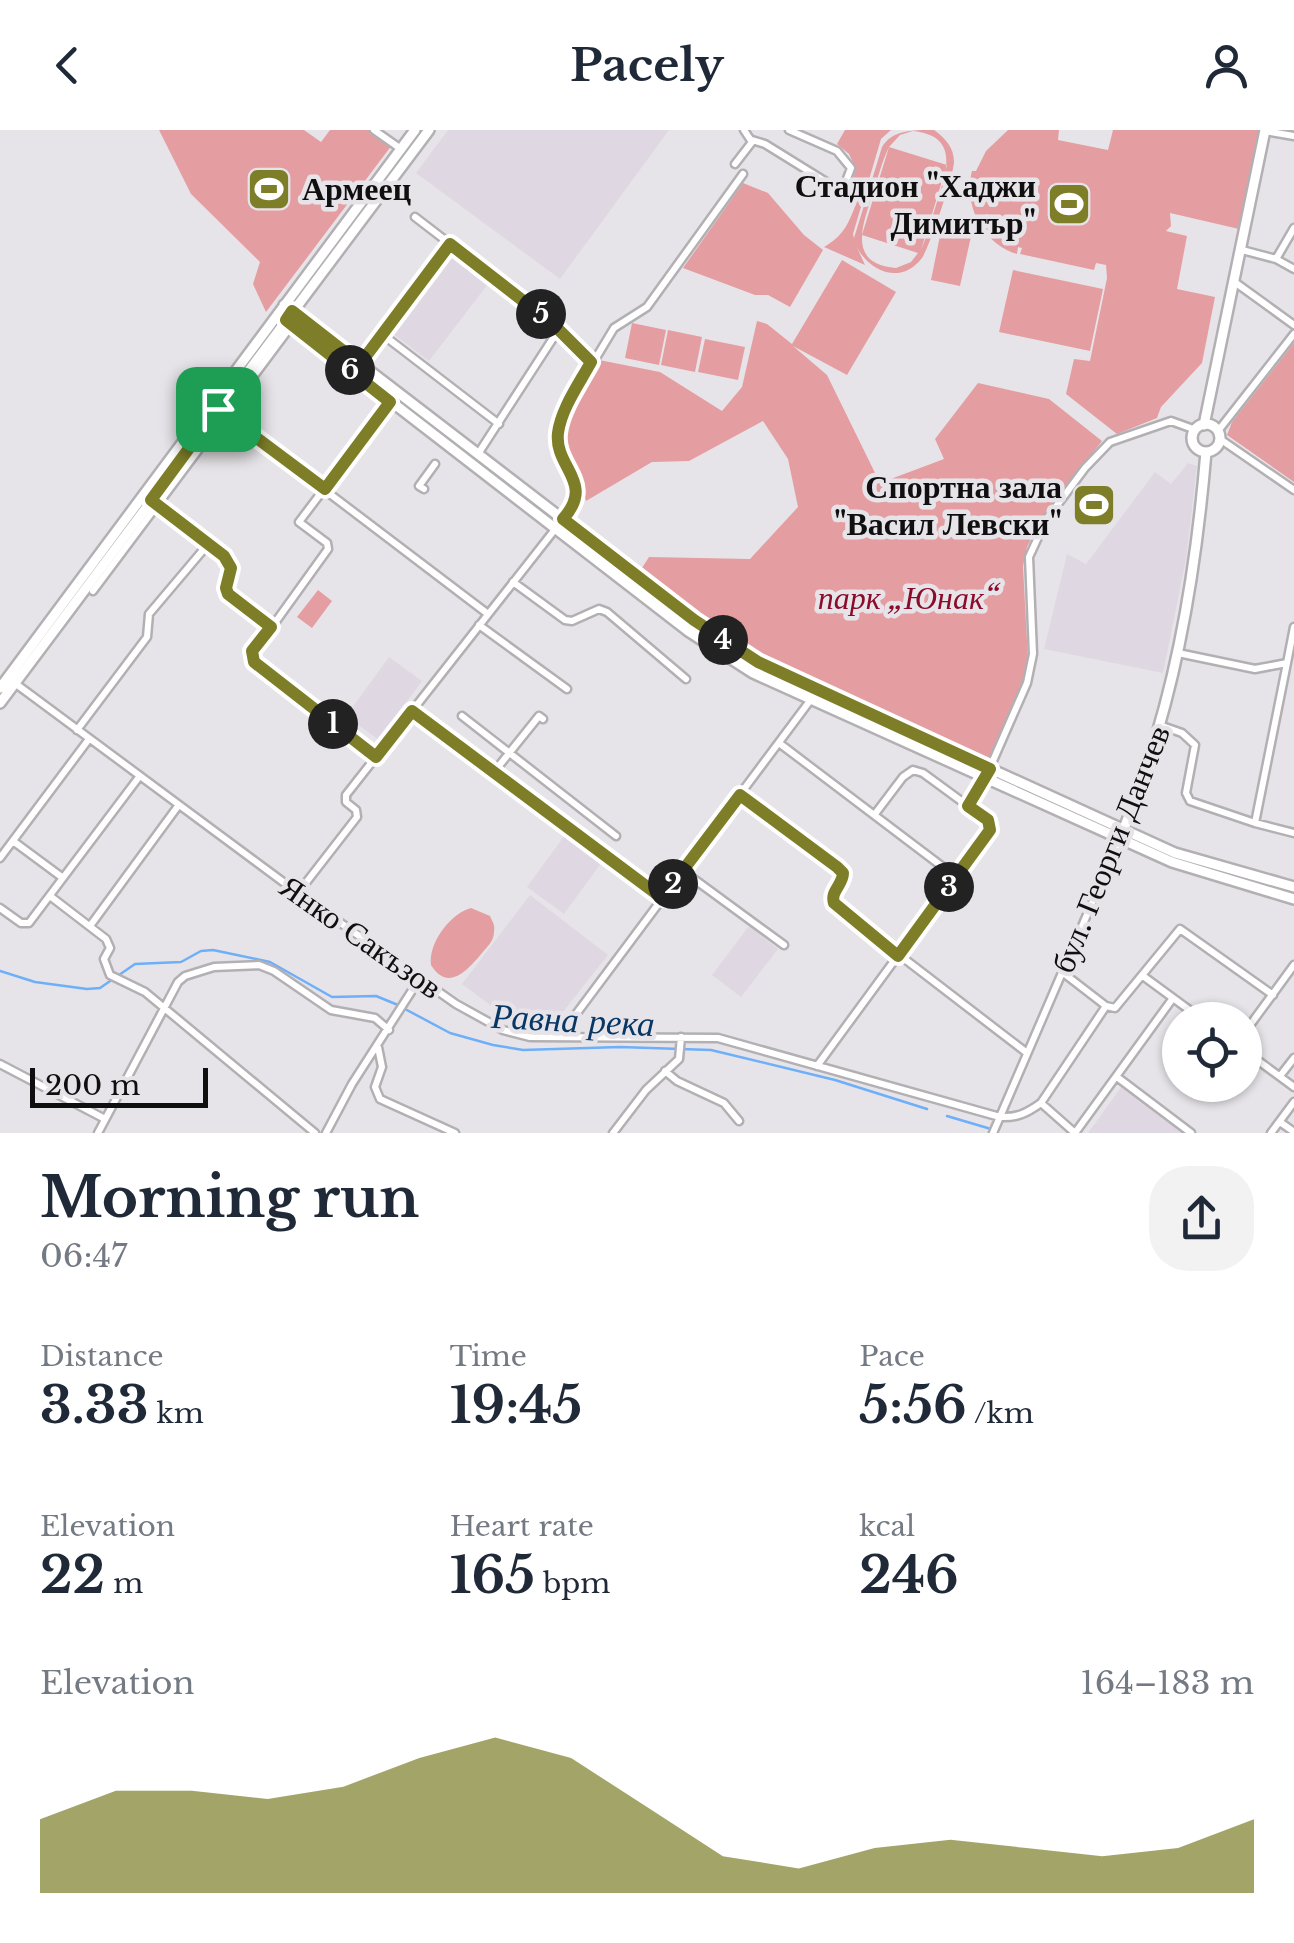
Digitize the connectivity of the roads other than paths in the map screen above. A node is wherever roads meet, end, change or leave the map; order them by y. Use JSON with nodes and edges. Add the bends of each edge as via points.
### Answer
{"nodes":[{"id":1,"x":374,"y":130,"type":"edge"},
{"id":2,"x":415,"y":130,"type":"edge"},
{"id":3,"x":429,"y":130,"type":"edge"},
{"id":4,"x":744,"y":130,"type":"edge"},
{"id":5,"x":789,"y":130,"type":"edge"},
{"id":6,"x":1265,"y":131,"type":"edge"},
{"id":7,"x":1294,"y":136,"type":"edge"},
{"id":8,"x":752,"y":140,"type":"junction"},
{"id":9,"x":401,"y":149,"type":"junction"},
{"id":10,"x":735,"y":164,"type":"dead end"},
{"id":11,"x":743,"y":174,"type":"dead end"},
{"id":12,"x":415,"y":217,"type":"dead end"},
{"id":13,"x":1294,"y":228,"type":"edge"},
{"id":14,"x":450,"y":244,"type":"junction"},
{"id":15,"x":1242,"y":250,"type":"junction"},
{"id":16,"x":1276,"y":259,"type":"junction"},
{"id":17,"x":1294,"y":270,"type":"edge"},
{"id":18,"x":1236,"y":283,"type":"junction"},
{"id":19,"x":285,"y":312,"type":"junction"},
{"id":20,"x":1294,"y":325,"type":"edge"},
{"id":21,"x":559,"y":329,"type":"junction"},
{"id":22,"x":286,"y":333,"type":"dead end"},
{"id":23,"x":382,"y":334,"type":"junction"},
{"id":24,"x":1294,"y":334,"type":"edge"},
{"id":25,"x":591,"y":362,"type":"junction"},
{"id":26,"x":360,"y":364,"type":"junction"},
{"id":27,"x":390,"y":402,"type":"junction"},
{"id":28,"x":222,"y":412,"type":"junction"},
{"id":29,"x":499,"y":424,"type":"junction"},
{"id":30,"x":1200,"y":427,"type":"junction"},
{"id":31,"x":1219,"y":435,"type":"junction"},
{"id":32,"x":1206,"y":452,"type":"junction"},
{"id":33,"x":478,"y":455,"type":"junction"},
{"id":34,"x":435,"y":464,"type":"dead end"},
{"id":35,"x":325,"y":489,"type":"junction"},
{"id":36,"x":424,"y":490,"type":"dead end"},
{"id":37,"x":1294,"y":490,"type":"edge"},
{"id":38,"x":154,"y":502,"type":"junction"},
{"id":39,"x":560,"y":523,"type":"junction"},
{"id":40,"x":208,"y":543,"type":"junction"},
{"id":41,"x":514,"y":582,"type":"junction"},
{"id":42,"x":93,"y":591,"type":"dead end"},
{"id":43,"x":488,"y":614,"type":"junction"},
{"id":44,"x":479,"y":626,"type":"junction"},
{"id":45,"x":271,"y":627,"type":"junction"},
{"id":46,"x":1294,"y":628,"type":"edge"},
{"id":47,"x":1292,"y":649,"type":"edge"},
{"id":48,"x":1178,"y":654,"type":"junction"},
{"id":49,"x":1287,"y":663,"type":"junction"},
{"id":50,"x":686,"y":679,"type":"dead end"},
{"id":51,"x":11,"y":681,"type":"junction"},
{"id":52,"x":0,"y":688,"type":"edge"},
{"id":53,"x":567,"y":689,"type":"dead end"},
{"id":54,"x":814,"y":696,"type":"junction"},
{"id":55,"x":0,"y":703,"type":"edge"},
{"id":56,"x":412,"y":711,"type":"junction"},
{"id":57,"x":462,"y":716,"type":"dead end"},
{"id":58,"x":543,"y":719,"type":"dead end"},
{"id":59,"x":1162,"y":726,"type":"junction"},
{"id":60,"x":77,"y":730,"type":"junction"},
{"id":61,"x":90,"y":739,"type":"junction"},
{"id":62,"x":779,"y":742,"type":"junction"},
{"id":63,"x":509,"y":753,"type":"junction"},
{"id":64,"x":376,"y":757,"type":"junction"},
{"id":65,"x":494,"y":772,"type":"junction"},
{"id":66,"x":987,"y":774,"type":"junction"},
{"id":67,"x":139,"y":777,"type":"junction"},
{"id":68,"x":740,"y":795,"type":"junction"},
{"id":69,"x":178,"y":806,"type":"junction"},
{"id":70,"x":968,"y":806,"type":"junction"},
{"id":71,"x":875,"y":814,"type":"junction"},
{"id":72,"x":1255,"y":823,"type":"junction"},
{"id":73,"x":1294,"y":833,"type":"edge"},
{"id":74,"x":1122,"y":834,"type":"junction"},
{"id":75,"x":616,"y":836,"type":"dead end"},
{"id":76,"x":13,"y":840,"type":"junction"},
{"id":77,"x":0,"y":858,"type":"edge"},
{"id":78,"x":683,"y":871,"type":"junction"},
{"id":79,"x":956,"y":877,"type":"junction"},
{"id":80,"x":63,"y":878,"type":"junction"},
{"id":81,"x":1294,"y":887,"type":"edge"},
{"id":82,"x":298,"y":893,"type":"junction"},
{"id":83,"x":50,"y":896,"type":"junction"},
{"id":84,"x":662,"y":898,"type":"junction"},
{"id":85,"x":1294,"y":899,"type":"edge"},
{"id":86,"x":0,"y":908,"type":"edge"},
{"id":87,"x":90,"y":926,"type":"junction"},
{"id":88,"x":784,"y":945,"type":"dead end"},
{"id":89,"x":898,"y":956,"type":"junction"},
{"id":90,"x":1294,"y":965,"type":"edge"},
{"id":91,"x":1062,"y":972,"type":"junction"},
{"id":92,"x":1143,"y":976,"type":"junction"},
{"id":93,"x":420,"y":978,"type":"junction"},
{"id":94,"x":1273,"y":995,"type":"junction"},
{"id":95,"x":1173,"y":998,"type":"junction"},
{"id":96,"x":1178,"y":1002,"type":"edge"},
{"id":97,"x":1106,"y":1006,"type":"junction"},
{"id":98,"x":166,"y":1008,"type":"junction"},
{"id":99,"x":1262,"y":1010,"type":"edge"},
{"id":100,"x":389,"y":1030,"type":"junction"},
{"id":101,"x":558,"y":1038,"type":"junction"},
{"id":102,"x":681,"y":1043,"type":"junction"},
{"id":103,"x":378,"y":1046,"type":"junction"},
{"id":104,"x":1027,"y":1053,"type":"junction"},
{"id":105,"x":1294,"y":1058,"type":"edge"},
{"id":106,"x":1262,"y":1063,"type":"edge"},
{"id":107,"x":0,"y":1064,"type":"edge"},
{"id":108,"x":817,"y":1066,"type":"junction"},
{"id":109,"x":666,"y":1071,"type":"junction"},
{"id":110,"x":1116,"y":1076,"type":"junction"},
{"id":111,"x":1280,"y":1076,"type":"junction"},
{"id":112,"x":1294,"y":1087,"type":"edge"},
{"id":113,"x":1294,"y":1102,"type":"edge"},
{"id":114,"x":1040,"y":1103,"type":"junction"},
{"id":115,"x":1000,"y":1117,"type":"junction"},
{"id":116,"x":106,"y":1118,"type":"junction"},
{"id":117,"x":740,"y":1120,"type":"dead end"},
{"id":118,"x":1280,"y":1122,"type":"junction"},
{"id":119,"x":1294,"y":1132,"type":"edge"},
{"id":120,"x":98,"y":1133,"type":"edge"},
{"id":121,"x":315,"y":1133,"type":"edge"},
{"id":122,"x":326,"y":1133,"type":"edge"},
{"id":123,"x":455,"y":1133,"type":"edge"},
{"id":124,"x":613,"y":1133,"type":"edge"},
{"id":125,"x":993,"y":1133,"type":"edge"},
{"id":126,"x":1192,"y":1133,"type":"edge"},
{"id":127,"x":1271,"y":1133,"type":"edge"}],
"edges":[{"from":1,"to":9,"type":"street"},
{"from":2,"to":9,"type":"main road"},
{"from":3,"to":19,"type":"main road"},
{"from":4,"to":8,"type":"street"},
{"from":5,"to":8,"type":"street","via":[[841,154],[851,168],[845,184],[836,188]]},
{"from":6,"to":7,"type":"street"},
{"from":6,"to":15,"type":"main road"},
{"from":8,"to":10,"type":"street"},
{"from":9,"to":19,"type":"main road"},
{"from":11,"to":25,"type":"street","via":[[647,307],[614,328]]},
{"from":12,"to":14,"type":"street"},
{"from":13,"to":16,"type":"street"},
{"from":14,"to":21,"type":"street"},
{"from":14,"to":23,"type":"street"},
{"from":15,"to":16,"type":"street"},
{"from":15,"to":18,"type":"main road"},
{"from":16,"to":17,"type":"street"},
{"from":18,"to":20,"type":"street"},
{"from":18,"to":30,"type":"main road"},
{"from":19,"to":26,"type":"main road"},
{"from":19,"to":27,"type":"main road"},
{"from":19,"to":28,"type":"main road"},
{"from":19,"to":51,"type":"main road"},
{"from":21,"to":25,"type":"street"},
{"from":21,"to":29,"type":"street"},
{"from":22,"to":28,"type":"street"},
{"from":23,"to":26,"type":"street"},
{"from":23,"to":29,"type":"street"},
{"from":24,"to":31,"type":"street"},
{"from":25,"to":39,"type":"street","via":[[559,424],[557,445],[577,493]]},
{"from":26,"to":33,"type":"main road"},
{"from":27,"to":35,"type":"street"},
{"from":27,"to":39,"type":"main road"},
{"from":28,"to":35,"type":"street"},
{"from":28,"to":38,"type":"main road"},
{"from":29,"to":33,"type":"street"},
{"from":30,"to":31,"type":"main road"},
{"from":30,"to":32,"type":"main road","via":[[1194,444]]},
{"from":30,"to":66,"type":"street","via":[[1171,422],[1110,442],[1046,520],[1029,563],[1029,676]]},
{"from":31,"to":32,"type":"main road","via":[[1217,447]]},
{"from":31,"to":37,"type":"street"},
{"from":32,"to":48,"type":"main road","name":"бул. Георги Данчев","via":[[1198,547]]},
{"from":33,"to":39,"type":"main road"},
{"from":34,"to":36,"type":"street","via":[[419,486]]},
{"from":35,"to":43,"type":"street"},
{"from":35,"to":45,"type":"street","via":[[299,522],[328,552]]},
{"from":38,"to":40,"type":"street"},
{"from":38,"to":42,"type":"street"},
{"from":38,"to":51,"type":"main road"},
{"from":39,"to":41,"type":"street"},
{"from":39,"to":54,"type":"main road","via":[[727,658]]},
{"from":40,"to":45,"type":"street","via":[[230,562],[228,594]]},
{"from":40,"to":60,"type":"street","via":[[149,614],[147,637]]},
{"from":41,"to":43,"type":"street"},
{"from":41,"to":50,"type":"street","via":[[565,620],[606,612]]},
{"from":43,"to":44,"type":"street"},
{"from":44,"to":53,"type":"street"},
{"from":44,"to":56,"type":"street"},
{"from":45,"to":64,"type":"street","via":[[252,651],[254,662]]},
{"from":46,"to":47,"type":"street"},
{"from":47,"to":49,"type":"street"},
{"from":48,"to":49,"type":"street","via":[[1255,669]]},
{"from":48,"to":59,"type":"main road","name":"бул. Георги Данчев"},
{"from":49,"to":72,"type":"street"},
{"from":51,"to":52,"type":"main road"},
{"from":51,"to":55,"type":"main road"},
{"from":51,"to":60,"type":"street","name":"Янко Сакъзов"},
{"from":54,"to":62,"type":"street"},
{"from":54,"to":66,"type":"main road"},
{"from":56,"to":64,"type":"street"},
{"from":56,"to":65,"type":"street"},
{"from":57,"to":63,"type":"street"},
{"from":58,"to":63,"type":"street"},
{"from":59,"to":72,"type":"street","via":[[1196,745],[1190,801]]},
{"from":59,"to":74,"type":"main road","name":"бул. Георги Данчев"},
{"from":60,"to":61,"type":"street","name":"Янко Сакъзов"},
{"from":61,"to":67,"type":"street","name":"Янко Сакъзов"},
{"from":61,"to":76,"type":"street"},
{"from":62,"to":68,"type":"street"},
{"from":62,"to":71,"type":"street"},
{"from":63,"to":65,"type":"street"},
{"from":63,"to":75,"type":"street"},
{"from":64,"to":82,"type":"street","via":[[345,796],[357,817]]},
{"from":65,"to":84,"type":"street"},
{"from":66,"to":70,"type":"street"},
{"from":66,"to":74,"type":"main road"},
{"from":67,"to":69,"type":"street","name":"Янко Сакъзов"},
{"from":67,"to":80,"type":"street"},
{"from":68,"to":78,"type":"street"},
{"from":68,"to":89,"type":"street","via":[[843,873],[834,903]]},
{"from":69,"to":82,"type":"street","name":"Янко Сакъзов"},
{"from":69,"to":87,"type":"street"},
{"from":70,"to":71,"type":"street","via":[[913,770]]},
{"from":70,"to":79,"type":"street","via":[[988,820],[990,830]]},
{"from":71,"to":79,"type":"street"},
{"from":72,"to":73,"type":"street"},
{"from":74,"to":81,"type":"main road"},
{"from":74,"to":85,"type":"main road","via":[[1172,862]]},
{"from":74,"to":91,"type":"street","name":"бул. Георги Данчев"},
{"from":76,"to":77,"type":"street"},
{"from":76,"to":80,"type":"street"},
{"from":78,"to":84,"type":"street"},
{"from":78,"to":88,"type":"street"},
{"from":79,"to":89,"type":"street"},
{"from":80,"to":83,"type":"street"},
{"from":82,"to":93,"type":"street","name":"Янко Сакъзов"},
{"from":83,"to":86,"type":"street","via":[[25,924]]},
{"from":83,"to":87,"type":"street"},
{"from":84,"to":101,"type":"street"},
{"from":87,"to":98,"type":"street","via":[[109,943],[105,968],[114,978]]},
{"from":89,"to":104,"type":"street"},
{"from":89,"to":108,"type":"street"},
{"from":90,"to":94,"type":"street"},
{"from":91,"to":97,"type":"street"},
{"from":91,"to":104,"type":"street","name":"бул. Георги Данчев"},
{"from":92,"to":94,"type":"street","via":[[1180,929]]},
{"from":92,"to":95,"type":"street"},
{"from":92,"to":97,"type":"street","via":[[1118,1006]]},
{"from":93,"to":100,"type":"street"},
{"from":93,"to":101,"type":"street","name":"Янко Сакъзов","via":[[503,1030]]},
{"from":94,"to":99,"type":"street"},
{"from":95,"to":96,"type":"street"},
{"from":95,"to":110,"type":"street"},
{"from":97,"to":114,"type":"street"},
{"from":98,"to":100,"type":"street","via":[[185,976],[260,965],[331,1010],[375,1018]]},
{"from":98,"to":116,"type":"street"},
{"from":98,"to":121,"type":"street"},
{"from":100,"to":103,"type":"street"},
{"from":101,"to":102,"type":"street","name":"Янко Сакъзов"},
{"from":102,"to":108,"type":"street","name":"Янко Сакъзов","via":[[718,1038]]},
{"from":102,"to":109,"type":"street","via":[[679,1058]]},
{"from":103,"to":122,"type":"street"},
{"from":103,"to":123,"type":"street","via":[[380,1099]]},
{"from":104,"to":115,"type":"street","name":"бул. Георги Данчев"},
{"from":105,"to":111,"type":"street"},
{"from":106,"to":111,"type":"street"},
{"from":107,"to":116,"type":"street"},
{"from":108,"to":115,"type":"street","name":"Янко Сакъзов"},
{"from":109,"to":117,"type":"street","via":[[724,1103]]},
{"from":109,"to":124,"type":"street"},
{"from":110,"to":114,"type":"street","via":[[1075,1133]]},
{"from":110,"to":126,"type":"street"},
{"from":111,"to":112,"type":"street"},
{"from":113,"to":118,"type":"street"},
{"from":114,"to":115,"type":"street"},
{"from":115,"to":125,"type":"street","name":"бул. Георги Данчев"},
{"from":116,"to":120,"type":"street"},
{"from":118,"to":119,"type":"street"},
{"from":118,"to":127,"type":"street"}]}
